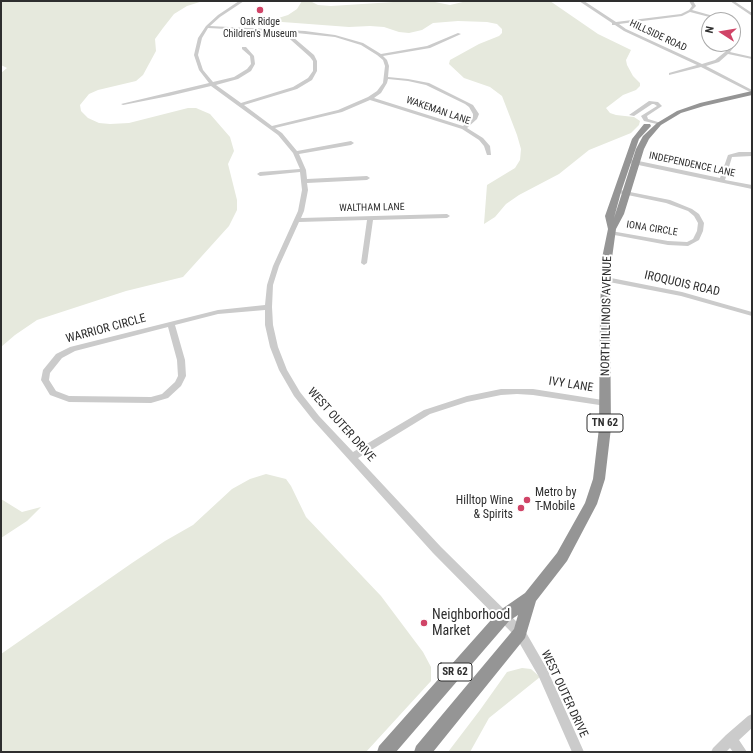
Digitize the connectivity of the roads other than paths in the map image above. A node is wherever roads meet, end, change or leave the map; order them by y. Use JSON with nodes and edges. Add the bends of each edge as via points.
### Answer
{"nodes":[{"id":1,"x":242,"y":1,"type":"edge"},
{"id":2,"x":581,"y":1,"type":"edge"},
{"id":3,"x":692,"y":1,"type":"edge"},
{"id":4,"x":732,"y":1,"type":"edge"},
{"id":5,"x":690,"y":11,"type":"junction"},
{"id":6,"x":701,"y":14,"type":"edge"},
{"id":7,"x":752,"y":15,"type":"edge"},
{"id":8,"x":613,"y":24,"type":"junction"},
{"id":9,"x":207,"y":27,"type":"junction"},
{"id":10,"x":283,"y":31,"type":"junction"},
{"id":11,"x":459,"y":34,"type":"dead end"},
{"id":12,"x":244,"y":48,"type":"dead end"},
{"id":13,"x":727,"y":53,"type":"joint"},
{"id":14,"x":381,"y":55,"type":"junction"},
{"id":15,"x":752,"y":58,"type":"edge"},
{"id":16,"x":703,"y":66,"type":"junction"},
{"id":17,"x":671,"y":74,"type":"dead end"},
{"id":18,"x":387,"y":78,"type":"junction"},
{"id":19,"x":212,"y":84,"type":"junction"},
{"id":20,"x":751,"y":91,"type":"edge"},
{"id":21,"x":370,"y":98,"type":"junction"},
{"id":22,"x":123,"y":104,"type":"dead end"},
{"id":23,"x":240,"y":105,"type":"junction"},
{"id":24,"x":632,"y":115,"type":"dead end"},
{"id":25,"x":655,"y":123,"type":"junction"},
{"id":26,"x":272,"y":127,"type":"junction"},
{"id":27,"x":464,"y":128,"type":"junction"},
{"id":28,"x":352,"y":144,"type":"dead end"},
{"id":29,"x":296,"y":153,"type":"junction"},
{"id":30,"x":489,"y":154,"type":"dead end"},
{"id":31,"x":752,"y":154,"type":"edge"},
{"id":32,"x":628,"y":161,"type":"junction"},
{"id":33,"x":636,"y":162,"type":"junction"},
{"id":34,"x":303,"y":170,"type":"junction"},
{"id":35,"x":260,"y":174,"type":"dead end"},
{"id":36,"x":367,"y":178,"type":"dead end"},
{"id":37,"x":722,"y":180,"type":"junction"},
{"id":38,"x":305,"y":181,"type":"junction"},
{"id":39,"x":752,"y":187,"type":"edge"},
{"id":40,"x":617,"y":192,"type":"junction"},
{"id":41,"x":626,"y":193,"type":"junction"},
{"id":42,"x":447,"y":216,"type":"dead end"},
{"id":43,"x":370,"y":219,"type":"junction"},
{"id":44,"x":298,"y":220,"type":"junction"},
{"id":45,"x":612,"y":231,"type":"junction"},
{"id":46,"x":364,"y":263,"type":"dead end"},
{"id":47,"x":606,"y":279,"type":"junction"},
{"id":48,"x":268,"y":307,"type":"junction"},
{"id":49,"x":752,"y":314,"type":"edge"},
{"id":50,"x":171,"y":324,"type":"junction"},
{"id":51,"x":606,"y":403,"type":"junction"},
{"id":52,"x":353,"y":457,"type":"junction"},
{"id":53,"x":530,"y":598,"type":"junction"},
{"id":54,"x":504,"y":616,"type":"junction"},
{"id":55,"x":520,"y":633,"type":"junction"},
{"id":56,"x":752,"y":720,"type":"edge"},
{"id":57,"x":730,"y":739,"type":"junction"},
{"id":58,"x":385,"y":752,"type":"edge"},
{"id":59,"x":422,"y":752,"type":"edge"},
{"id":60,"x":577,"y":752,"type":"edge"},
{"id":61,"x":717,"y":752,"type":"edge"},
{"id":62,"x":741,"y":752,"type":"edge"}],
"edges":[{"from":1,"to":9,"type":"street","name":"WEST OUTER DRIVE"},
{"from":2,"to":8,"type":"street","name":"HILLSIDE ROAD"},
{"from":3,"to":5,"type":"street","via":[[694,6]]},
{"from":4,"to":7,"type":"street"},
{"from":5,"to":6,"type":"street"},
{"from":5,"to":8,"type":"street","via":[[677,16]]},
{"from":8,"to":16,"type":"street","name":"HILLSIDE ROAD"},
{"from":9,"to":10,"type":"street"},
{"from":9,"to":19,"type":"street","name":"WEST OUTER DRIVE","via":[[198,43],[196,55],[201,70]]},
{"from":10,"to":14,"type":"street","via":[[346,38]]},
{"from":10,"to":23,"type":"street","via":[[312,56],[315,60],[315,71],[310,79],[295,88]]},
{"from":11,"to":14,"type":"street","via":[[428,47]]},
{"from":12,"to":19,"type":"street","via":[[252,56],[253,64],[249,70],[236,78]]},
{"from":13,"to":15,"type":"street"},
{"from":13,"to":16,"type":"street","via":[[717,61]]},
{"from":14,"to":18,"type":"street","via":[[387,66]]},
{"from":16,"to":17,"type":"street"},
{"from":16,"to":20,"type":"street","name":"HILLSIDE ROAD"},
{"from":18,"to":21,"type":"street","via":[[382,88]]},
{"from":18,"to":27,"type":"street","via":[[427,84],[467,102],[476,114]]},
{"from":19,"to":22,"type":"street"},
{"from":19,"to":23,"type":"street","name":"WEST OUTER DRIVE"},
{"from":20,"to":25,"type":"highway","name":"NORTH ILLINOIS AVENUE","number":"TN 62","via":[[689,108]]},
{"from":21,"to":26,"type":"street","via":[[340,111]]},
{"from":21,"to":27,"type":"street","name":"WAKEMAN LANE"},
{"from":23,"to":26,"type":"street","name":"WEST OUTER DRIVE"},
{"from":24,"to":25,"type":"street","via":[[651,102],[656,103],[660,106],[644,116],[646,120]]},
{"from":25,"to":32,"type":"highway","number":"TN 62","via":[[636,139]]},
{"from":25,"to":33,"type":"highway","name":"NORTH ILLINOIS AVENUE","number":"TN 62"},
{"from":26,"to":29,"type":"street","name":"WEST OUTER DRIVE"},
{"from":27,"to":30,"type":"street","name":"WAKEMAN LANE","via":[[481,139]]},
{"from":28,"to":29,"type":"street"},
{"from":29,"to":34,"type":"street","name":"WEST OUTER DRIVE"},
{"from":31,"to":37,"type":"street","via":[[730,156]]},
{"from":32,"to":33,"type":"street","name":"INDEPENDENCE LANE"},
{"from":32,"to":40,"type":"highway","number":"TN 62"},
{"from":33,"to":37,"type":"street","name":"INDEPENDENCE LANE"},
{"from":33,"to":41,"type":"highway","name":"NORTH ILLINOIS AVENUE","number":"TN 62"},
{"from":34,"to":35,"type":"street"},
{"from":34,"to":38,"type":"street","name":"WEST OUTER DRIVE"},
{"from":36,"to":38,"type":"street"},
{"from":37,"to":39,"type":"street","name":"INDEPENDENCE LANE"},
{"from":38,"to":44,"type":"street","name":"WEST OUTER DRIVE","via":[[304,200]]},
{"from":40,"to":41,"type":"street","name":"IONA CIRCLE"},
{"from":40,"to":45,"type":"highway","number":"TN 62","via":[[610,216]]},
{"from":41,"to":45,"type":"highway","name":"NORTH ILLINOIS AVENUE","number":"TN 62"},
{"from":41,"to":45,"type":"street","name":"IONA CIRCLE","via":[[668,201],[690,210],[701,223],[699,236],[693,242],[678,244]]},
{"from":42,"to":43,"type":"street","name":"WALTHAM LANE"},
{"from":43,"to":44,"type":"street","name":"WALTHAM LANE"},
{"from":43,"to":46,"type":"street"},
{"from":44,"to":48,"type":"street","name":"WEST OUTER DRIVE","via":[[273,274]]},
{"from":45,"to":47,"type":"highway","name":"NORTH ILLINOIS AVENUE","number":"TN 62"},
{"from":47,"to":49,"type":"street","name":"IROQUOIS ROAD","via":[[682,294]]},
{"from":47,"to":51,"type":"highway","name":"NORTH ILLINOIS AVENUE","number":"TN 62"},
{"from":48,"to":50,"type":"street","via":[[218,312]]},
{"from":48,"to":52,"type":"street","name":"WEST OUTER DRIVE","via":[[274,347],[283,370],[297,394]]},
{"from":50,"to":50,"type":"street","name":"WARRIOR CIRCLE","via":[[73,349],[50,364],[45,380],[53,393],[69,399],[151,400],[166,396],[182,376],[181,360]]},
{"from":51,"to":52,"type":"street","name":"IVY LANE","via":[[533,392],[501,392],[467,399],[427,412]]},
{"from":51,"to":53,"type":"highway","name":"NORTH ILLINOIS AVENUE","number":"TN 62","via":[[603,454],[591,504],[562,557]]},
{"from":52,"to":54,"type":"street","name":"WEST OUTER DRIVE","via":[[437,550]]},
{"from":53,"to":54,"type":"highway","number":"SR 62"},
{"from":53,"to":55,"type":"highway","number":"SR 62"},
{"from":54,"to":55,"type":"street","name":"WEST OUTER DRIVE"},
{"from":54,"to":58,"type":"highway","number":"SR 62"},
{"from":55,"to":59,"type":"highway","number":"SR 62"},
{"from":55,"to":60,"type":"street","name":"WEST OUTER DRIVE","via":[[543,673]]},
{"from":56,"to":57,"type":"street"},
{"from":57,"to":61,"type":"street"},
{"from":57,"to":62,"type":"street"}]}
